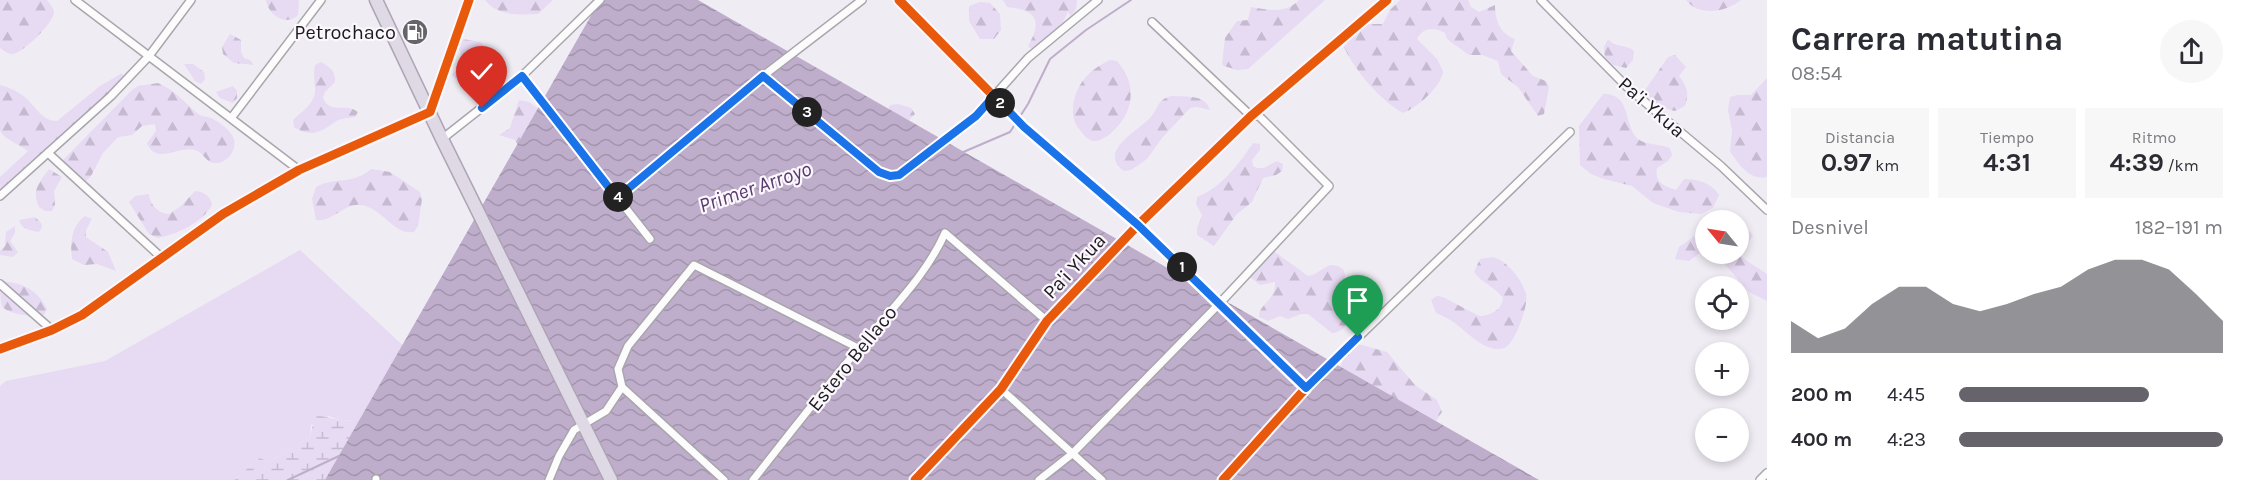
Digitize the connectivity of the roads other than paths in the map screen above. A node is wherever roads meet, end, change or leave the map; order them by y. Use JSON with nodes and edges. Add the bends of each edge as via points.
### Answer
{"nodes":[{"id":1,"x":75,"y":0,"type":"edge"},
{"id":2,"x":191,"y":0,"type":"edge"},
{"id":3,"x":321,"y":0,"type":"edge"},
{"id":4,"x":376,"y":0,"type":"edge"},
{"id":5,"x":469,"y":0,"type":"edge"},
{"id":6,"x":600,"y":0,"type":"edge"},
{"id":7,"x":862,"y":0,"type":"edge"},
{"id":8,"x":899,"y":0,"type":"edge"},
{"id":9,"x":1098,"y":0,"type":"edge"},
{"id":10,"x":1387,"y":0,"type":"edge"},
{"id":11,"x":1541,"y":0,"type":"edge"},
{"id":12,"x":1152,"y":22,"type":"dead end"},
{"id":13,"x":149,"y":56,"type":"junction"},
{"id":14,"x":522,"y":76,"type":"junction"},
{"id":15,"x":763,"y":76,"type":"junction"},
{"id":16,"x":994,"y":96,"type":"junction"},
{"id":17,"x":430,"y":112,"type":"junction"},
{"id":18,"x":1251,"y":116,"type":"junction"},
{"id":19,"x":232,"y":117,"type":"junction"},
{"id":20,"x":1570,"y":132,"type":"dead end"},
{"id":21,"x":442,"y":139,"type":"junction"},
{"id":22,"x":48,"y":153,"type":"junction"},
{"id":23,"x":299,"y":170,"type":"junction"},
{"id":24,"x":0,"y":196,"type":"edge"},
{"id":25,"x":617,"y":198,"type":"junction"},
{"id":26,"x":1767,"y":210,"type":"edge"},
{"id":27,"x":1138,"y":225,"type":"junction"},
{"id":28,"x":650,"y":239,"type":"dead end"},
{"id":29,"x":162,"y":258,"type":"junction"},
{"id":30,"x":0,"y":285,"type":"edge"},
{"id":31,"x":1220,"y":303,"type":"junction"},
{"id":32,"x":1047,"y":321,"type":"junction"},
{"id":33,"x":52,"y":330,"type":"junction"},
{"id":34,"x":858,"y":348,"type":"junction"},
{"id":35,"x":0,"y":350,"type":"edge"},
{"id":36,"x":622,"y":387,"type":"junction"},
{"id":37,"x":1306,"y":388,"type":"junction"},
{"id":38,"x":1000,"y":389,"type":"junction"},
{"id":39,"x":585,"y":425,"type":"junction"},
{"id":40,"x":1072,"y":454,"type":"junction"},
{"id":41,"x":1767,"y":473,"type":"edge"},
{"id":42,"x":550,"y":478,"type":"edge"},
{"id":43,"x":611,"y":480,"type":"edge"},
{"id":44,"x":724,"y":480,"type":"edge"},
{"id":45,"x":753,"y":480,"type":"edge"},
{"id":46,"x":915,"y":480,"type":"edge"},
{"id":47,"x":1039,"y":480,"type":"edge"},
{"id":48,"x":1102,"y":480,"type":"edge"},
{"id":49,"x":1223,"y":480,"type":"edge"},
{"id":50,"x":1760,"y":480,"type":"edge"}],
"edges":[{"from":1,"to":13,"type":"street"},
{"from":2,"to":13,"type":"street"},
{"from":3,"to":19,"type":"street"},
{"from":4,"to":17,"type":"highway"},
{"from":5,"to":17,"type":"street"},
{"from":6,"to":14,"type":"street"},
{"from":7,"to":15,"type":"street"},
{"from":8,"to":16,"type":"street"},
{"from":9,"to":16,"type":"street","via":[[1028,58]]},
{"from":10,"to":18,"type":"street","name":"Pa'i Ykua"},
{"from":11,"to":26,"type":"street","name":"Pa'i Ykua","via":[[1627,87]]},
{"from":12,"to":18,"type":"street"},
{"from":13,"to":19,"type":"street"},
{"from":13,"to":22,"type":"street"},
{"from":14,"to":21,"type":"street"},
{"from":14,"to":25,"type":"street"},
{"from":15,"to":16,"type":"street","via":[[879,172],[890,176],[899,175],[968,123]]},
{"from":15,"to":25,"type":"street"},
{"from":16,"to":27,"type":"street"},
{"from":17,"to":21,"type":"highway"},
{"from":17,"to":23,"type":"street"},
{"from":18,"to":27,"type":"street","name":"Pa'i Ykua"},
{"from":18,"to":31,"type":"street","via":[[1258,116],[1329,186]]},
{"from":19,"to":23,"type":"street"},
{"from":20,"to":37,"type":"street"},
{"from":21,"to":39,"type":"highway"},
{"from":22,"to":24,"type":"street"},
{"from":22,"to":29,"type":"street"},
{"from":23,"to":29,"type":"street","via":[[223,214]]},
{"from":25,"to":28,"type":"street"},
{"from":27,"to":31,"type":"street"},
{"from":27,"to":32,"type":"street","name":"Pa'i Ykua"},
{"from":29,"to":33,"type":"street","via":[[82,315]]},
{"from":30,"to":33,"type":"street"},
{"from":31,"to":37,"type":"street"},
{"from":31,"to":40,"type":"street"},
{"from":32,"to":34,"type":"street","name":"Estero Bellaco","via":[[945,232],[918,278]]},
{"from":32,"to":38,"type":"street","name":"Pa'i Ykua"},
{"from":33,"to":35,"type":"street"},
{"from":34,"to":36,"type":"street","via":[[694,265],[628,346],[618,369]]},
{"from":34,"to":45,"type":"street","name":"Estero Bellaco"},
{"from":36,"to":39,"type":"street","via":[[606,411]]},
{"from":36,"to":44,"type":"street"},
{"from":37,"to":49,"type":"street"},
{"from":38,"to":40,"type":"street"},
{"from":38,"to":46,"type":"street","name":"Pa'i Ykua"},
{"from":39,"to":42,"type":"street","via":[[574,430]]},
{"from":39,"to":43,"type":"highway"},
{"from":40,"to":47,"type":"street"},
{"from":40,"to":48,"type":"street"},
{"from":41,"to":50,"type":"street"}]}
